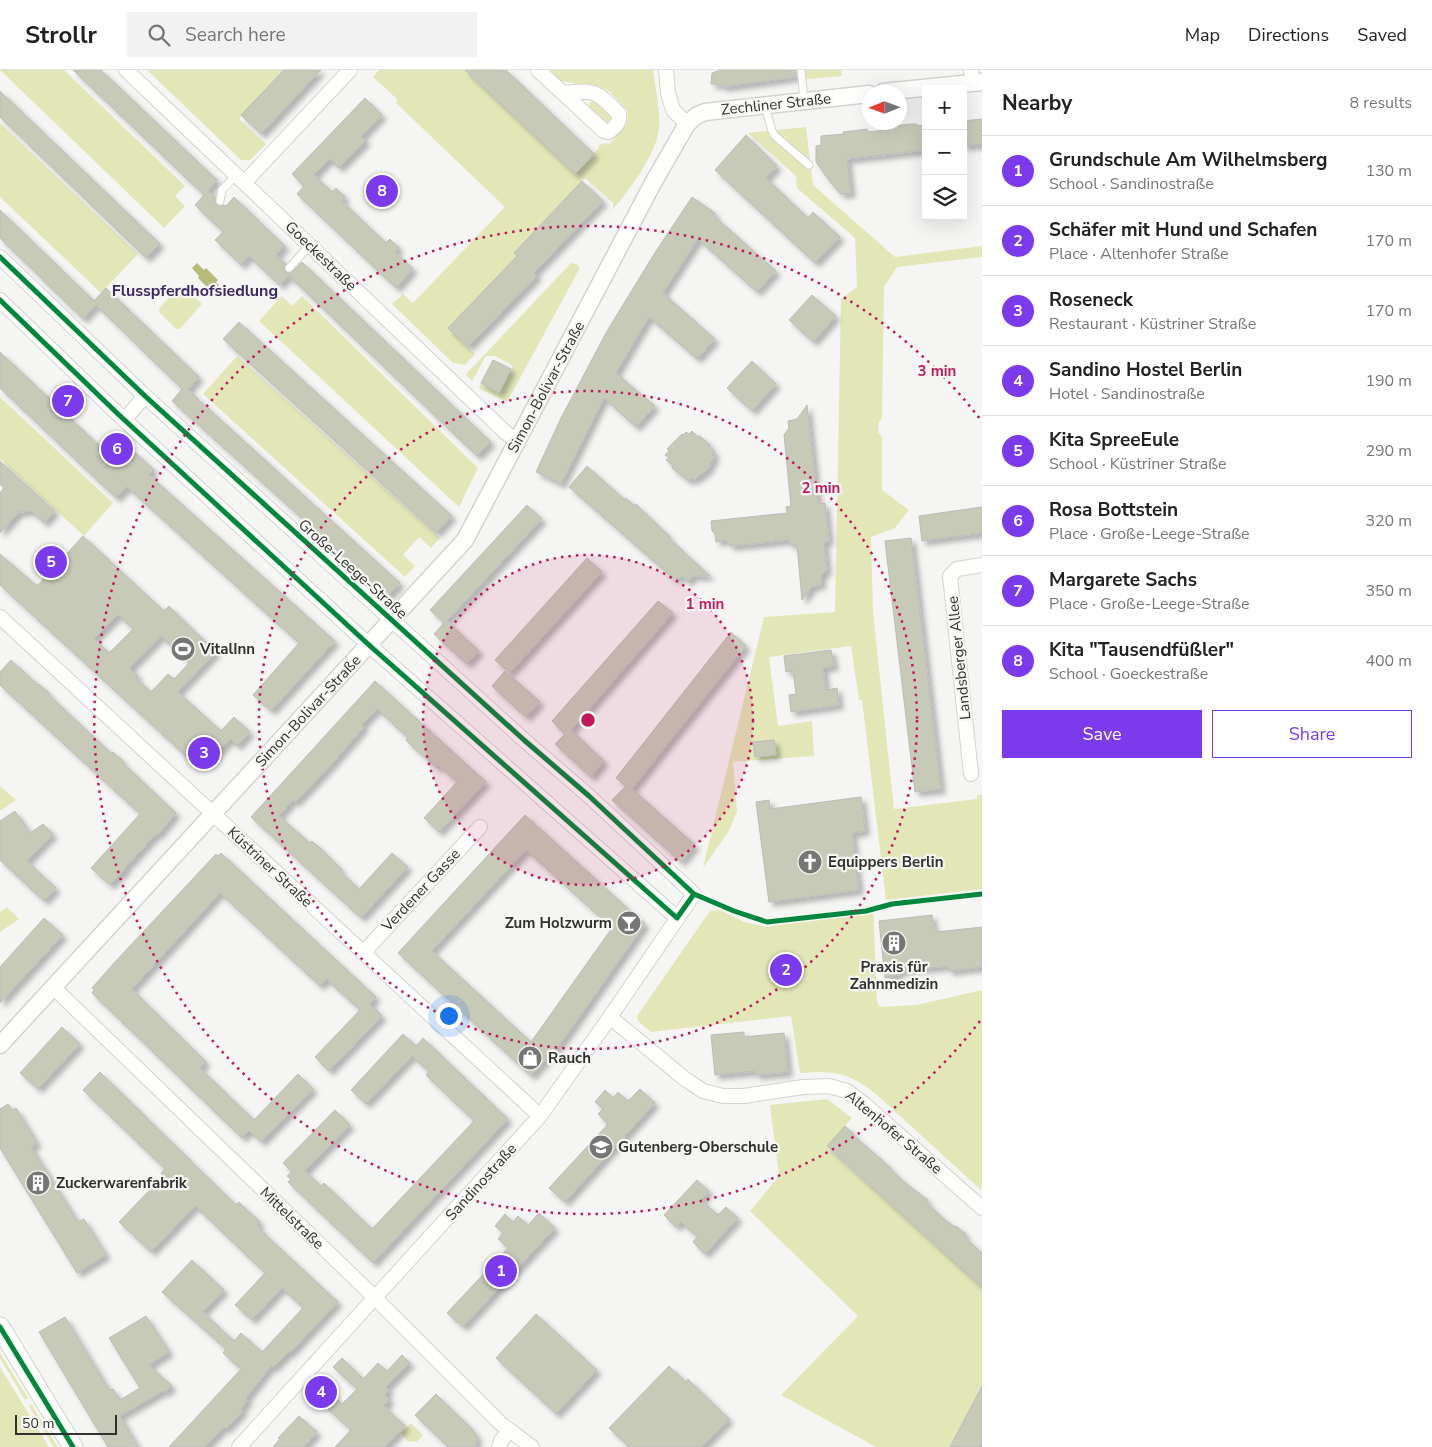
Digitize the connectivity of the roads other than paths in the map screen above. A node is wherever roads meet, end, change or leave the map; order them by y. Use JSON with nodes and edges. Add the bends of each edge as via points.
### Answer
{"nodes":[{"id":1,"x":126,"y":70,"type":"edge"},
{"id":2,"x":350,"y":70,"type":"edge"},
{"id":3,"x":538,"y":70,"type":"edge"},
{"id":4,"x":666,"y":70,"type":"edge"},
{"id":5,"x":801,"y":70,"type":"edge"},
{"id":6,"x":975,"y":78,"type":"edge"},
{"id":7,"x":907,"y":88,"type":"edge"},
{"id":8,"x":564,"y":93,"type":"dead end"},
{"id":9,"x":862,"y":95,"type":"edge"},
{"id":10,"x":804,"y":101,"type":"junction"},
{"id":11,"x":765,"y":105,"type":"junction"},
{"id":12,"x":687,"y":124,"type":"junction"},
{"id":13,"x":809,"y":165,"type":"dead end"},
{"id":14,"x":240,"y":179,"type":"junction"},
{"id":15,"x":220,"y":201,"type":"dead end"},
{"id":16,"x":310,"y":246,"type":"junction"},
{"id":17,"x":0,"y":258,"type":"edge"},
{"id":18,"x":290,"y":268,"type":"dead end"},
{"id":19,"x":0,"y":300,"type":"edge"},
{"id":20,"x":144,"y":396,"type":"junction"},
{"id":21,"x":124,"y":420,"type":"junction"},
{"id":22,"x":518,"y":441,"type":"junction"},
{"id":23,"x":982,"y":565,"type":"edge"},
{"id":24,"x":0,"y":617,"type":"edge"},
{"id":25,"x":392,"y":620,"type":"junction"},
{"id":26,"x":369,"y":645,"type":"junction"},
{"id":27,"x":972,"y":774,"type":"dead end"},
{"id":28,"x":212,"y":814,"type":"junction"},
{"id":29,"x":480,"y":827,"type":"dead end"},
{"id":30,"x":694,"y":894,"type":"joint"},
{"id":31,"x":676,"y":918,"type":"junction"},
{"id":32,"x":363,"y":953,"type":"junction"},
{"id":33,"x":53,"y":987,"type":"junction"},
{"id":34,"x":610,"y":1017,"type":"junction"},
{"id":35,"x":0,"y":1046,"type":"edge"},
{"id":36,"x":540,"y":1116,"type":"junction"},
{"id":37,"x":982,"y":1208,"type":"edge"},
{"id":38,"x":374,"y":1297,"type":"junction"},
{"id":39,"x":0,"y":1327,"type":"edge"},
{"id":40,"x":509,"y":1430,"type":"junction"},
{"id":41,"x":74,"y":1447,"type":"edge"},
{"id":42,"x":239,"y":1447,"type":"edge"},
{"id":43,"x":500,"y":1447,"type":"edge"},
{"id":44,"x":532,"y":1447,"type":"edge"}],
"edges":[{"from":1,"to":14,"type":"street","name":"Goeckestraße"},
{"from":2,"to":14,"type":"street"},
{"from":3,"to":8,"type":"street"},
{"from":4,"to":12,"type":"street","via":[[673,110]]},
{"from":5,"to":10,"type":"lane"},
{"from":6,"to":7,"type":"street"},
{"from":9,"to":10,"type":"street","name":"Zechliner Straße"},
{"from":10,"to":11,"type":"street","name":"Zechliner Straße"},
{"from":11,"to":12,"type":"street","name":"Zechliner Straße","via":[[705,112]]},
{"from":11,"to":13,"type":"lane","via":[[775,136]]},
{"from":12,"to":22,"type":"street","name":"Simon-Bolivar-Straße"},
{"from":14,"to":15,"type":"lane","via":[[222,190]]},
{"from":14,"to":16,"type":"street","name":"Goeckestraße"},
{"from":16,"to":18,"type":"lane"},
{"from":16,"to":22,"type":"street","name":"Goeckestraße"},
{"from":17,"to":20,"type":"street","name":"Große-Leege-Straße"},
{"from":19,"to":21,"type":"street"},
{"from":20,"to":21,"type":"street"},
{"from":20,"to":25,"type":"street","name":"Große-Leege-Straße"},
{"from":21,"to":26,"type":"street"},
{"from":22,"to":25,"type":"street","name":"Simon-Bolivar-Straße","via":[[465,540]]},
{"from":23,"to":27,"type":"street","name":"Landsberger Allee","via":[[957,569],[950,576]]},
{"from":24,"to":28,"type":"street","name":"Küstriner Straße"},
{"from":25,"to":26,"type":"street","name":"Simon-Bolivar-Straße"},
{"from":25,"to":30,"type":"street","name":"Große-Leege-Straße"},
{"from":26,"to":28,"type":"street","name":"Simon-Bolivar-Straße"},
{"from":26,"to":31,"type":"street"},
{"from":28,"to":32,"type":"street","name":"Küstriner Straße"},
{"from":28,"to":33,"type":"street","name":"Simon-Bolivar-Straße"},
{"from":29,"to":32,"type":"street","name":"Verdener Gasse"},
{"from":30,"to":31,"type":"street","name":"Sandinostraße"},
{"from":31,"to":34,"type":"street","name":"Sandinostraße"},
{"from":32,"to":36,"type":"street","name":"Küstriner Straße"},
{"from":33,"to":35,"type":"street","name":"Simon-Bolivar-Straße"},
{"from":33,"to":38,"type":"street","name":"Mittelstraße"},
{"from":34,"to":36,"type":"street","name":"Sandinostraße"},
{"from":34,"to":37,"type":"street","name":"Altenhofer Straße","via":[[703,1091],[723,1096],[744,1096],[828,1086],[847,1091]]},
{"from":36,"to":38,"type":"street","name":"Sandinostraße"},
{"from":38,"to":40,"type":"street","name":"Mittelstraße"},
{"from":38,"to":42,"type":"street","name":"Sandinostraße"},
{"from":39,"to":41,"type":"main road"},
{"from":40,"to":43,"type":"street"},
{"from":40,"to":44,"type":"street","name":"Mittelstraße"}]}
